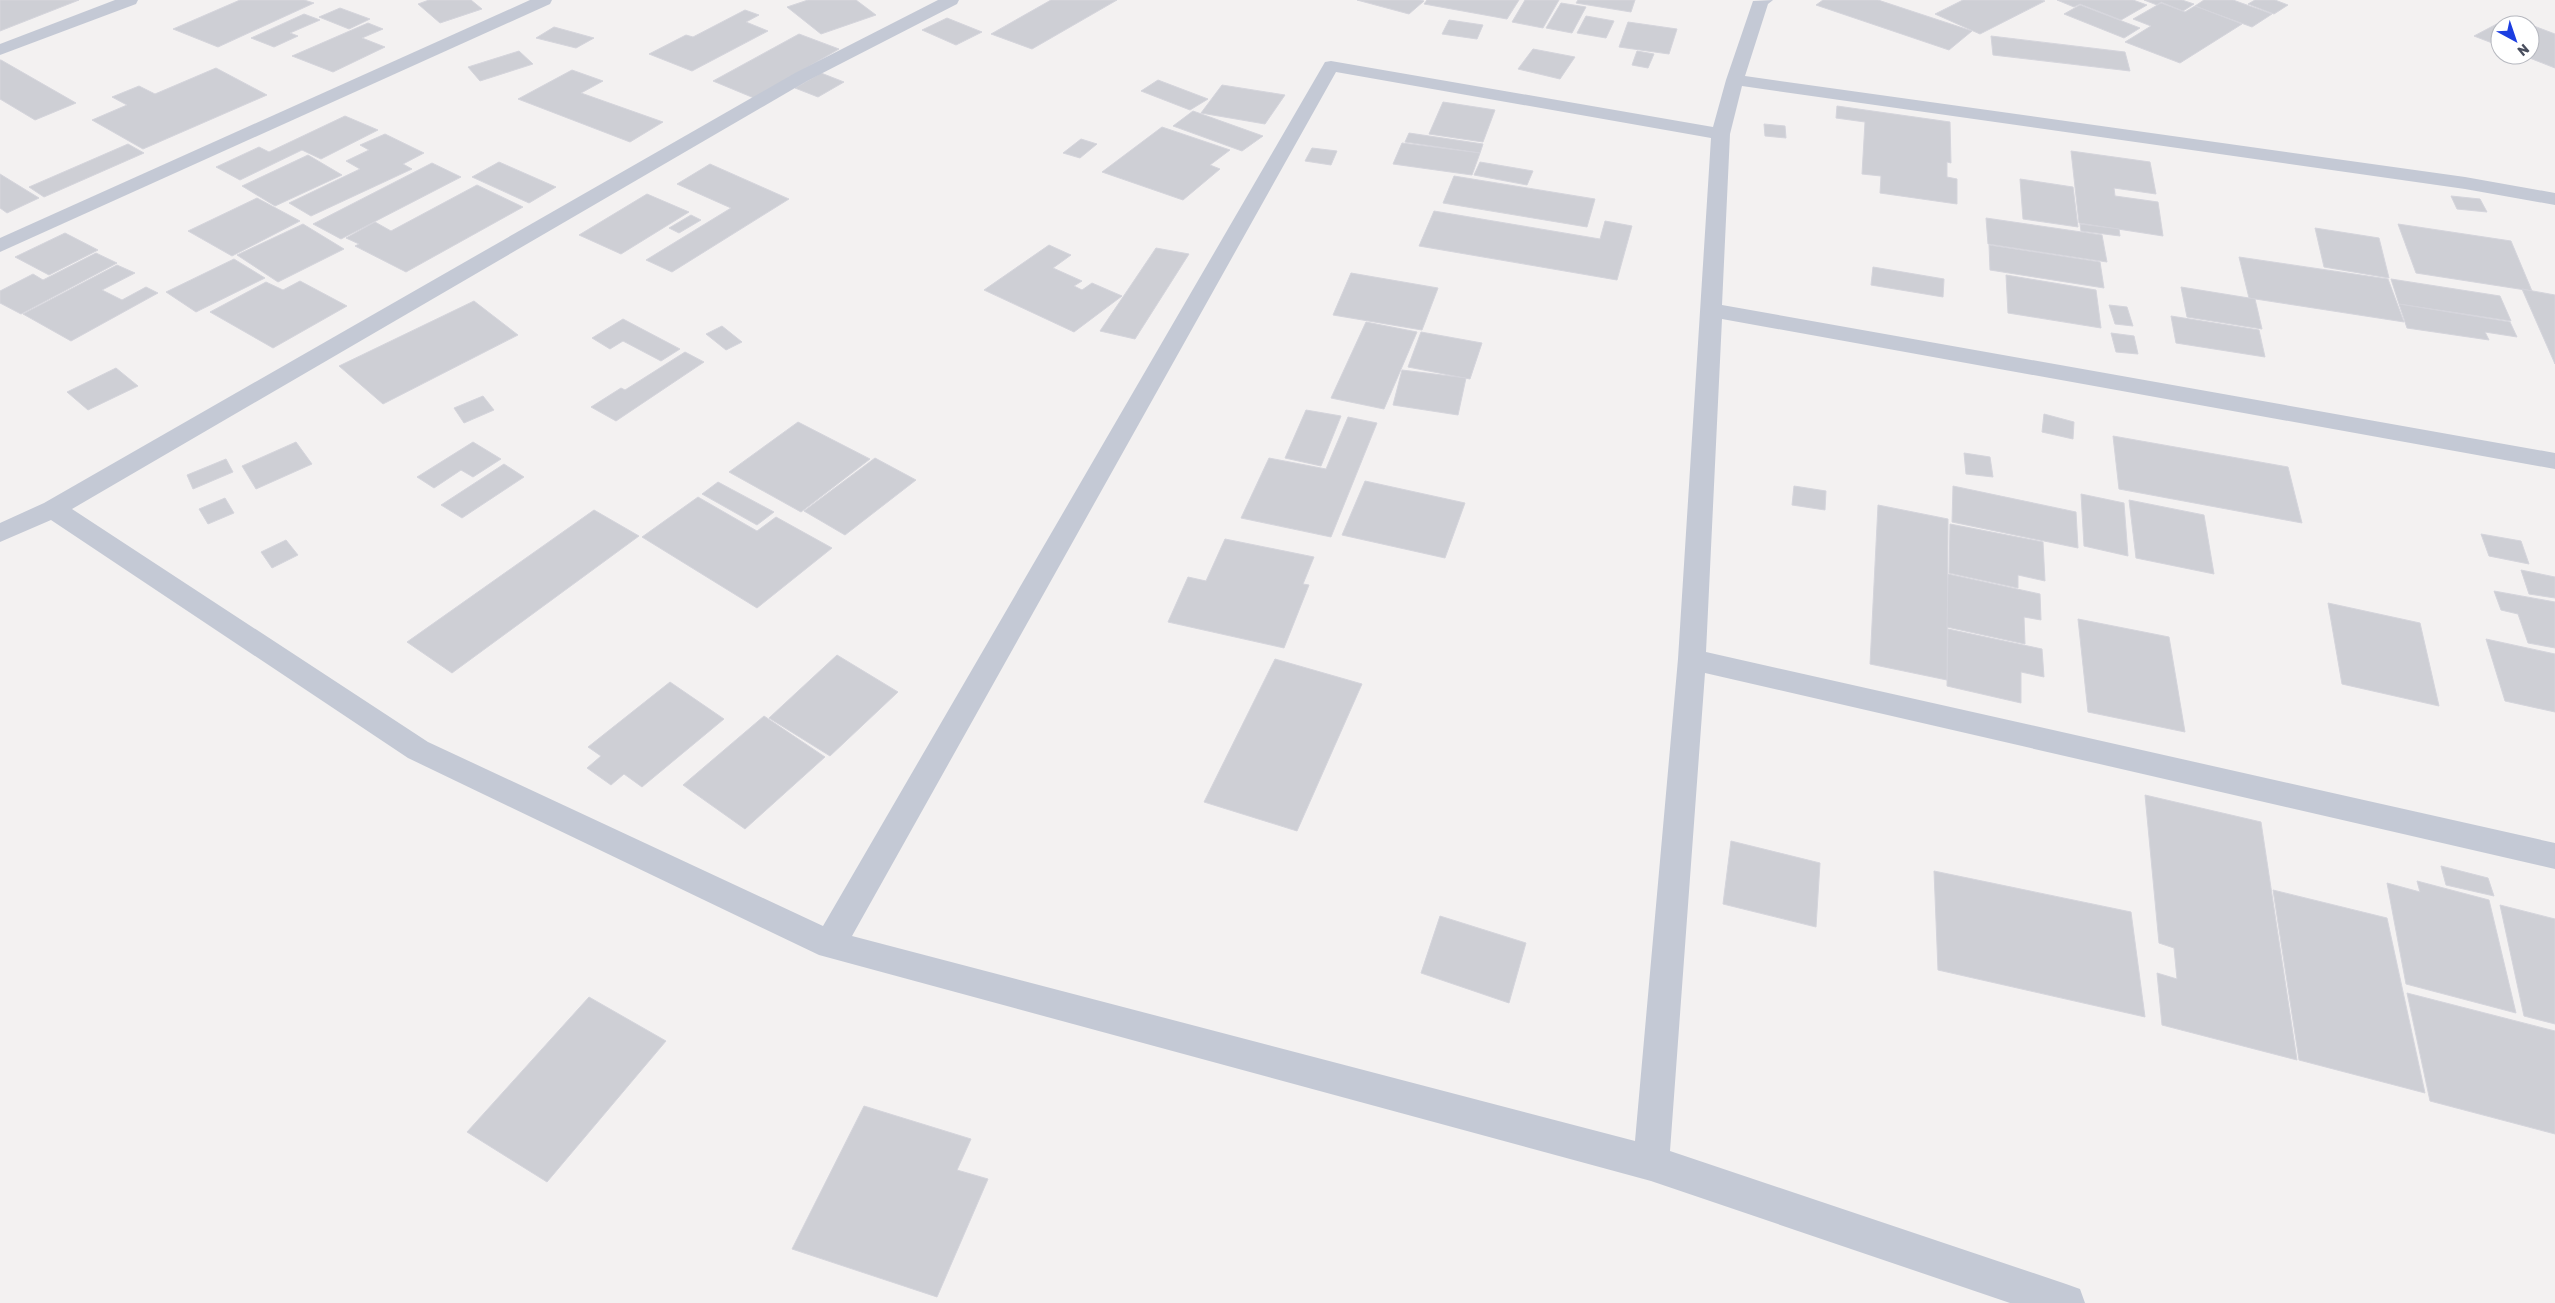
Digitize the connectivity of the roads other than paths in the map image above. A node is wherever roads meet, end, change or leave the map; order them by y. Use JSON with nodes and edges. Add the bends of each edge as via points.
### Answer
{"nodes":[{"id":1,"x":130,"y":0,"type":"edge"},
{"id":2,"x":544,"y":0,"type":"edge"},
{"id":3,"x":951,"y":0,"type":"edge"},
{"id":4,"x":1761,"y":0,"type":"edge"},
{"id":5,"x":0,"y":50,"type":"edge"},
{"id":6,"x":1735,"y":80,"type":"junction"},
{"id":7,"x":1721,"y":134,"type":"junction"},
{"id":8,"x":2555,"y":199,"type":"edge"},
{"id":9,"x":0,"y":246,"type":"edge"},
{"id":10,"x":1711,"y":310,"type":"junction"},
{"id":11,"x":2555,"y":460,"type":"edge"},
{"id":12,"x":53,"y":509,"type":"junction"},
{"id":13,"x":0,"y":534,"type":"edge"},
{"id":14,"x":1692,"y":658,"type":"junction"},
{"id":15,"x":2555,"y":856,"type":"edge"},
{"id":16,"x":830,"y":945,"type":"junction"},
{"id":17,"x":1652,"y":1164,"type":"junction"},
{"id":18,"x":2066,"y":1303,"type":"edge"}],
"edges":[{"from":1,"to":5,"type":"street"},
{"from":2,"to":9,"type":"street"},
{"from":3,"to":12,"type":"street","via":[[801,77]]},
{"from":4,"to":6,"type":"street"},
{"from":6,"to":7,"type":"street"},
{"from":6,"to":8,"type":"street","via":[[2465,183]]},
{"from":7,"to":10,"type":"street"},
{"from":7,"to":16,"type":"street","via":[[1331,66]]},
{"from":10,"to":11,"type":"street"},
{"from":10,"to":14,"type":"street"},
{"from":12,"to":13,"type":"street"},
{"from":12,"to":16,"type":"street","via":[[418,750]]},
{"from":14,"to":15,"type":"street"},
{"from":14,"to":17,"type":"street"},
{"from":16,"to":17,"type":"street"},
{"from":17,"to":18,"type":"street"}]}
